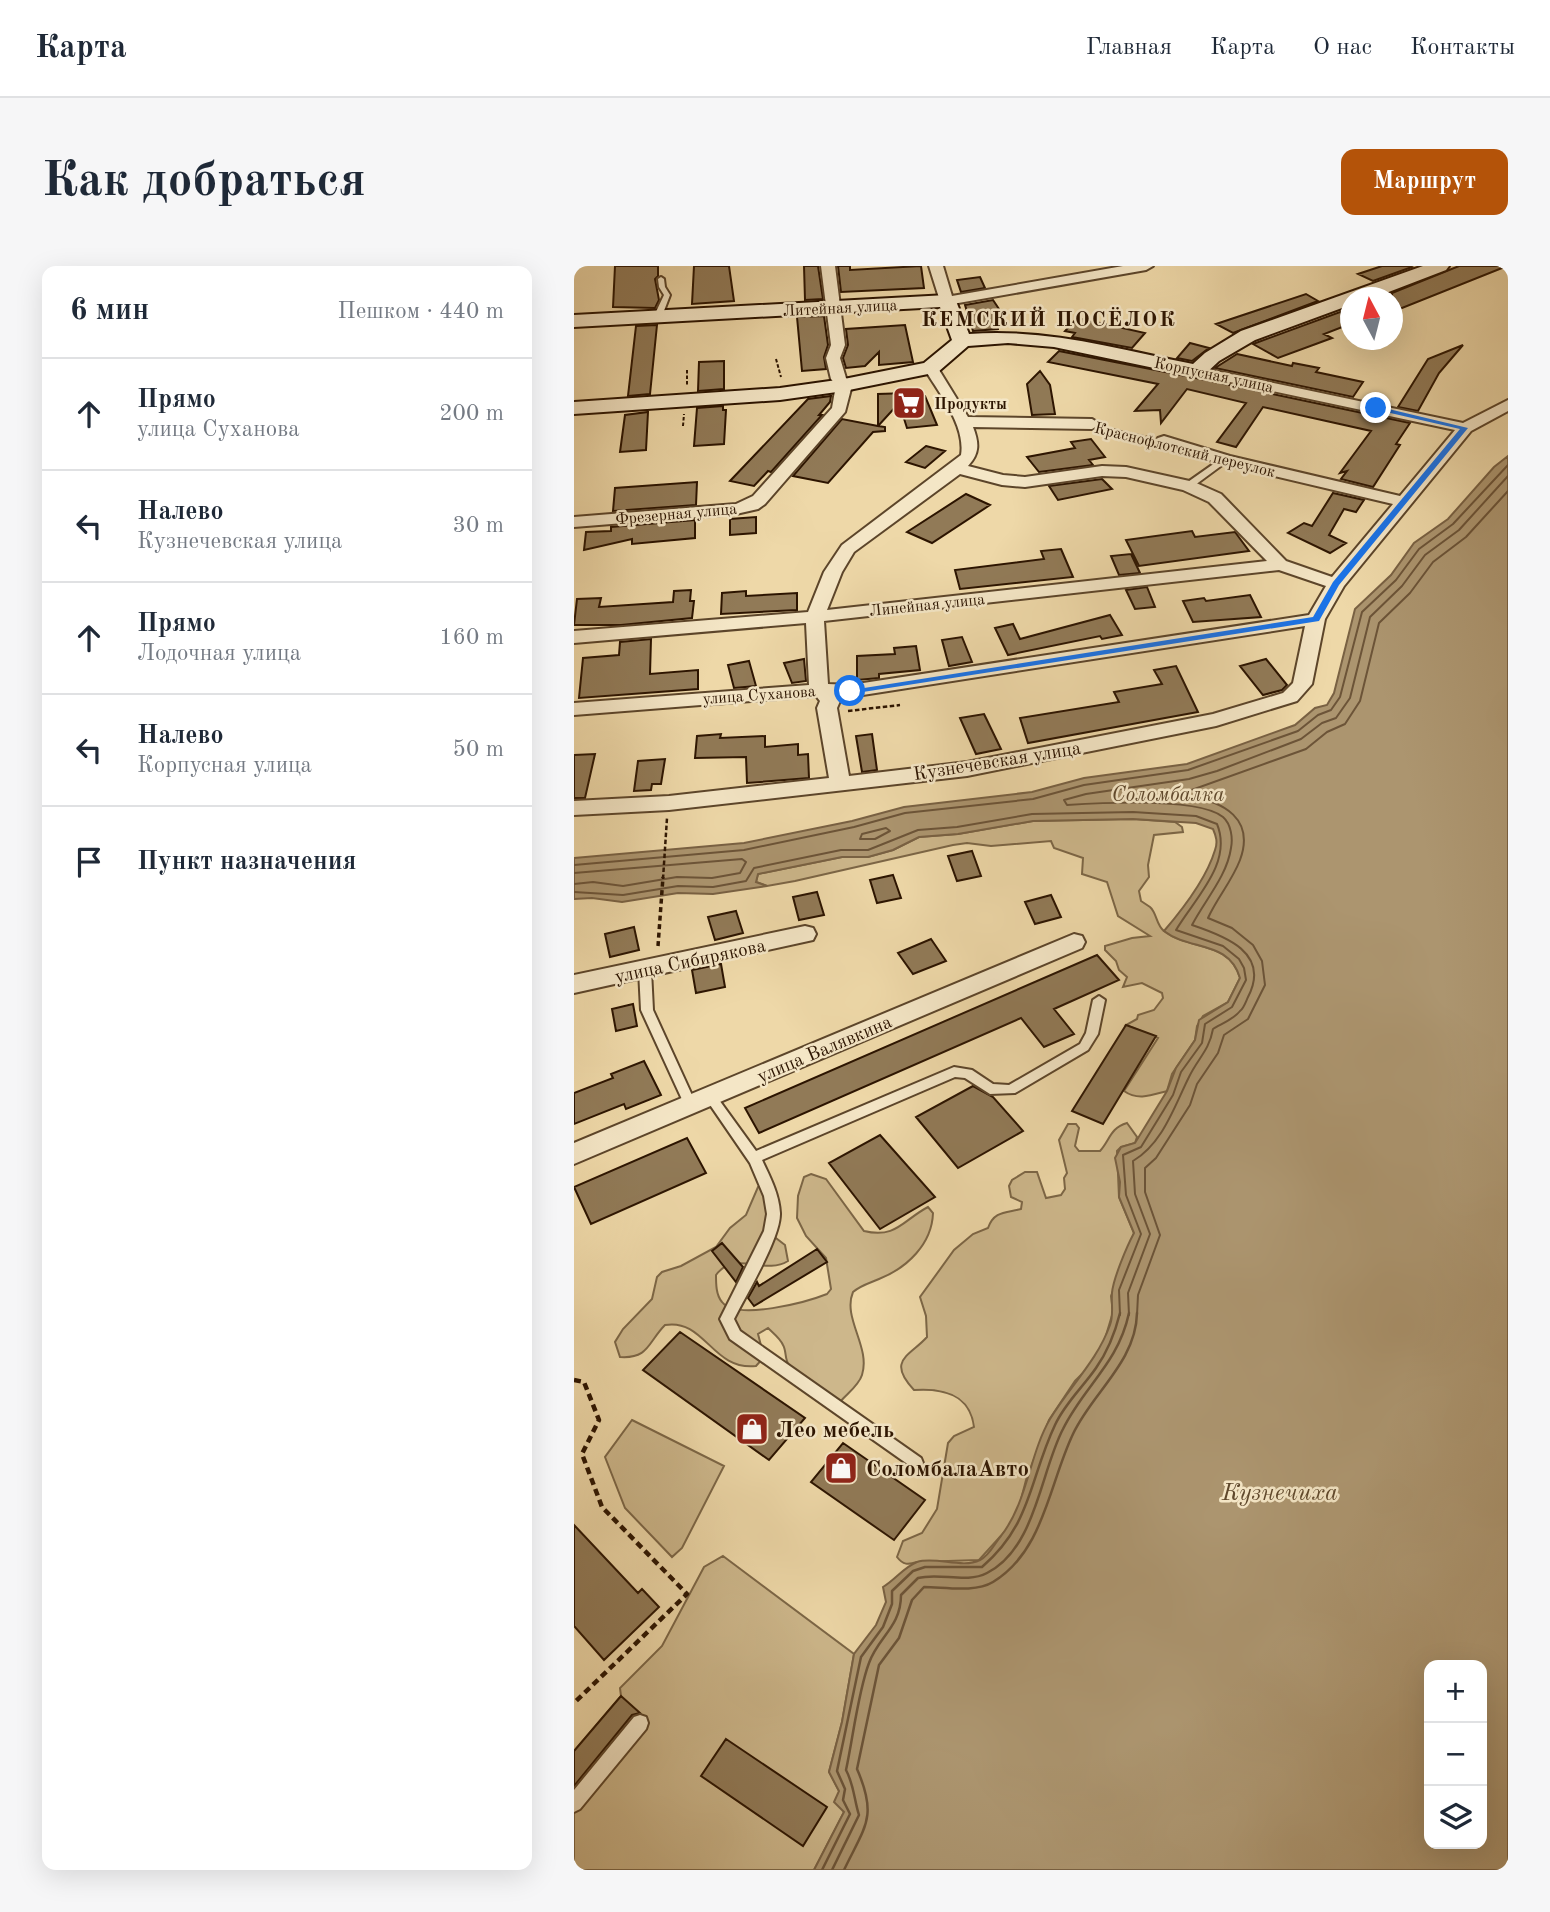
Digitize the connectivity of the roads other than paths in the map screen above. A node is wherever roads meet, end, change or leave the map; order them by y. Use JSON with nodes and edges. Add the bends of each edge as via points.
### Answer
{"nodes":[{"id":1,"x":828,"y":266,"type":"edge"},
{"id":2,"x":936,"y":266,"type":"edge"},
{"id":3,"x":1145,"y":266,"type":"edge"},
{"id":4,"x":1440,"y":266,"type":"edge"},
{"id":5,"x":661,"y":279,"type":"dead end"},
{"id":6,"x":1382,"y":287,"type":"edge"},
{"id":7,"x":947,"y":301,"type":"junction"},
{"id":8,"x":1340,"y":302,"type":"edge"},
{"id":9,"x":833,"y":307,"type":"junction"},
{"id":10,"x":658,"y":316,"type":"junction"},
{"id":11,"x":574,"y":321,"type":"edge"},
{"id":12,"x":961,"y":341,"type":"junction"},
{"id":13,"x":931,"y":368,"type":"junction"},
{"id":14,"x":1198,"y":371,"type":"junction"},
{"id":15,"x":844,"y":385,"type":"junction"},
{"id":16,"x":1508,"y":405,"type":"edge"},
{"id":17,"x":574,"y":408,"type":"edge"},
{"id":18,"x":963,"y":422,"type":"junction"},
{"id":19,"x":1092,"y":424,"type":"road end"},
{"id":20,"x":1465,"y":428,"type":"junction"},
{"id":21,"x":1164,"y":441,"type":"road end"},
{"id":22,"x":1225,"y":460,"type":"junction"},
{"id":23,"x":957,"y":468,"type":"junction"},
{"id":24,"x":1188,"y":486,"type":"junction"},
{"id":25,"x":1404,"y":502,"type":"junction"},
{"id":26,"x":574,"y":522,"type":"edge"},
{"id":27,"x":1280,"y":565,"type":"junction"},
{"id":28,"x":1336,"y":584,"type":"junction"},
{"id":29,"x":815,"y":617,"type":"junction"},
{"id":30,"x":1316,"y":620,"type":"junction"},
{"id":31,"x":574,"y":637,"type":"edge"},
{"id":32,"x":819,"y":690,"type":"junction"},
{"id":33,"x":574,"y":709,"type":"edge"},
{"id":34,"x":839,"y":782,"type":"junction"},
{"id":35,"x":574,"y":808,"type":"edge"},
{"id":36,"x":805,"y":934,"type":"dead end"},
{"id":37,"x":1074,"y":942,"type":"dead end"},
{"id":38,"x":645,"y":970,"type":"junction"},
{"id":39,"x":574,"y":984,"type":"edge"},
{"id":40,"x":1099,"y":1000,"type":"dead end"},
{"id":41,"x":700,"y":1100,"type":"junction"},
{"id":42,"x":574,"y":1154,"type":"edge"},
{"id":43,"x":754,"y":1158,"type":"junction"},
{"id":44,"x":916,"y":1463,"type":"dead end"},
{"id":45,"x":640,"y":1724,"type":"dead end"},
{"id":46,"x":574,"y":1803,"type":"edge"}],
"edges":[{"from":1,"to":9,"type":"street"},
{"from":2,"to":7,"type":"street"},
{"from":3,"to":7,"type":"street","name":"Литейная улица"},
{"from":4,"to":6,"type":"street"},
{"from":5,"to":10,"type":"lane","via":[[667,295]]},
{"from":7,"to":9,"type":"street","name":"Литейная улица"},
{"from":7,"to":12,"type":"street"},
{"from":8,"to":14,"type":"street","via":[[1233,341],[1210,356]]},
{"from":9,"to":10,"type":"street","name":"Литейная улица"},
{"from":9,"to":15,"type":"street","via":[[838,345],[833,358]]},
{"from":10,"to":11,"type":"street","name":"Литейная улица"},
{"from":12,"to":13,"type":"street"},
{"from":12,"to":14,"type":"street","name":"Корпусная улица","via":[[1008,337],[1054,341]]},
{"from":13,"to":15,"type":"street"},
{"from":13,"to":18,"type":"street"},
{"from":14,"to":20,"type":"street","name":"Корпусная улица"},
{"from":15,"to":17,"type":"street","via":[[780,394]]},
{"from":15,"to":26,"type":"street","name":"Фрезерная улица","via":[[840,409],[752,505]]},
{"from":16,"to":20,"type":"street"},
{"from":18,"to":19,"type":"street","name":"Краснофлотский переулок"},
{"from":18,"to":23,"type":"street","via":[[969,455]]},
{"from":20,"to":25,"type":"street","name":"Кузнечевская улица"},
{"from":21,"to":22,"type":"street","name":"Краснофлотский переулок"},
{"from":22,"to":24,"type":"lane"},
{"from":22,"to":25,"type":"street","name":"Краснофлотский переулок"},
{"from":23,"to":24,"type":"street","via":[[1025,482],[1126,472]]},
{"from":23,"to":29,"type":"street","via":[[848,549]]},
{"from":24,"to":27,"type":"street","via":[[1215,498]]},
{"from":25,"to":28,"type":"street","name":"Кузнечевская улица"},
{"from":27,"to":28,"type":"street"},
{"from":27,"to":29,"type":"street","name":"Линейная улица"},
{"from":28,"to":30,"type":"street","name":"Кузнечевская улица"},
{"from":29,"to":31,"type":"street","name":"Линейная улица"},
{"from":29,"to":32,"type":"street"},
{"from":30,"to":32,"type":"street","name":"улица Суханова","via":[[955,677],[850,691]]},
{"from":30,"to":34,"type":"street","name":"Кузнечевская улица","via":[[1302,684],[1290,698],[1216,720],[967,769]]},
{"from":32,"to":33,"type":"street","name":"улица Суханова"},
{"from":32,"to":34,"type":"street","via":[[830,701]]},
{"from":34,"to":35,"type":"street","name":"Кузнечевская улица","via":[[668,803]]},
{"from":36,"to":38,"type":"street","name":"улица Сибирякова"},
{"from":37,"to":41,"type":"street","name":"улица Валявкина"},
{"from":38,"to":39,"type":"street","name":"улица Сибирякова"},
{"from":38,"to":41,"type":"lane","via":[[647,1010]]},
{"from":40,"to":43,"type":"lane","via":[[1092,1034],[1084,1047],[1012,1090],[990,1089],[968,1073],[954,1072]]},
{"from":41,"to":42,"type":"street","name":"улица Валявкина"},
{"from":41,"to":43,"type":"lane"},
{"from":43,"to":44,"type":"lane","via":[[774,1203],[775,1217],[727,1319],[735,1335]]},
{"from":45,"to":46,"type":"lane"}]}
